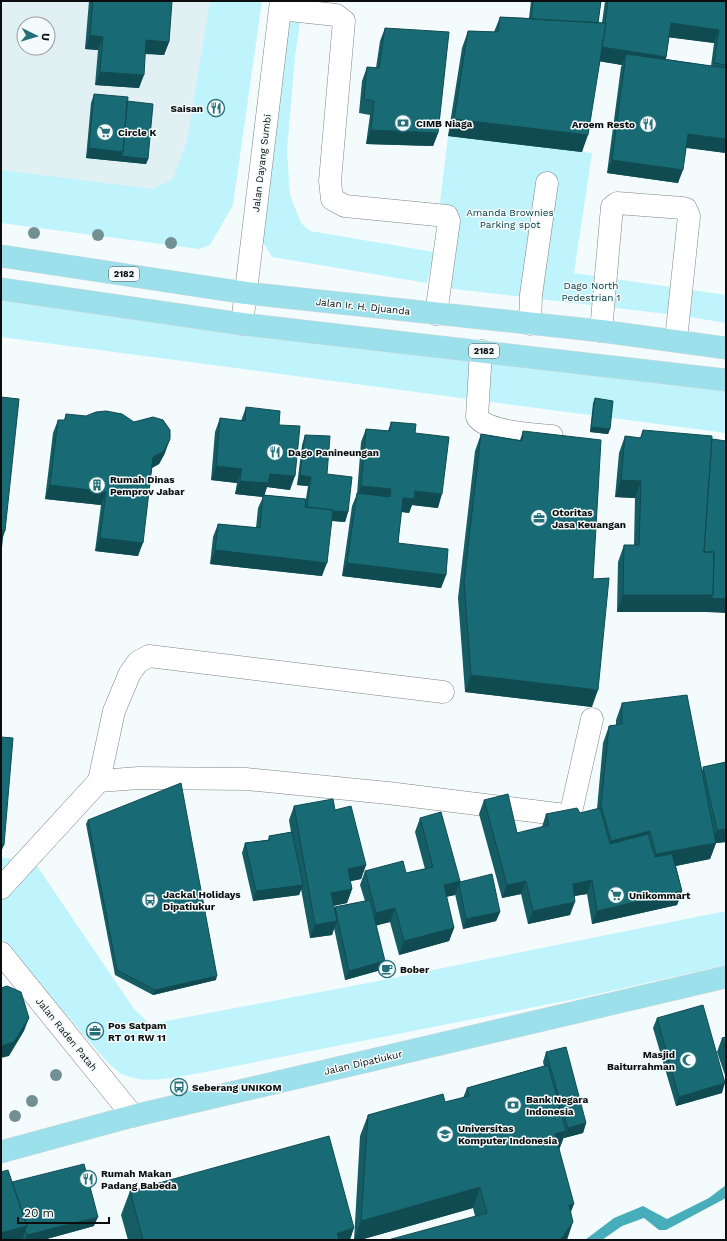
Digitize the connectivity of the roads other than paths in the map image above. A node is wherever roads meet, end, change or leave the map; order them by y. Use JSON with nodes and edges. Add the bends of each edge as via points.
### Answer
{"nodes":[{"id":1,"x":280,"y":5,"type":"edge"},
{"id":2,"x":547,"y":183,"type":"dead end"},
{"id":3,"x":1,"y":256,"type":"edge"},
{"id":4,"x":1,"y":289,"type":"edge"},
{"id":5,"x":246,"y":293,"type":"junction"},
{"id":6,"x":436,"y":314,"type":"junction"},
{"id":7,"x":242,"y":324,"type":"junction"},
{"id":8,"x":530,"y":324,"type":"junction"},
{"id":9,"x":601,"y":331,"type":"junction"},
{"id":10,"x":676,"y":340,"type":"junction"},
{"id":11,"x":726,"y":348,"type":"edge"},
{"id":12,"x":481,"y":351,"type":"junction"},
{"id":13,"x":726,"y":380,"type":"edge"},
{"id":14,"x":568,"y":439,"type":"edge"},
{"id":15,"x":443,"y":692,"type":"dead end"},
{"id":16,"x":592,"y":719,"type":"dead end"},
{"id":17,"x":99,"y":781,"type":"junction"},
{"id":18,"x":1,"y":888,"type":"edge"},
{"id":19,"x":1,"y":953,"type":"edge"},
{"id":20,"x":726,"y":977,"type":"edge"},
{"id":21,"x":133,"y":1116,"type":"junction"},
{"id":22,"x":1,"y":1152,"type":"edge"}],
"edges":[{"from":1,"to":5,"type":"street","name":"Jalan Dayang Sumbi"},
{"from":1,"to":6,"type":"street","via":[[336,15],[344,21],[330,181],[332,199],[345,206],[447,216],[449,221]]},
{"from":2,"to":8,"type":"street","via":[[531,295]]},
{"from":3,"to":5,"type":"main road","name":"Jalan Ir. H. Djuanda","number":"2182"},
{"from":4,"to":7,"type":"main road","number":"2182"},
{"from":5,"to":6,"type":"main road","name":"Jalan Ir. H. Djuanda","number":"2182"},
{"from":5,"to":7,"type":"street","name":"Jalan Dayang Sumbi"},
{"from":6,"to":8,"type":"main road","name":"Jalan Ir. H. Djuanda","number":"2182"},
{"from":7,"to":12,"type":"main road","number":"2182"},
{"from":8,"to":9,"type":"main road","name":"Jalan Ir. H. Djuanda","number":"2182"},
{"from":9,"to":10,"type":"main road","name":"Jalan Ir. H. Djuanda","number":"2182"},
{"from":9,"to":10,"type":"street","via":[[612,208],[617,203],[682,208],[686,209],[689,216]]},
{"from":10,"to":11,"type":"main road","name":"Jalan Ir. H. Djuanda","number":"2182"},
{"from":12,"to":13,"type":"main road","number":"2182"},
{"from":12,"to":14,"type":"street","via":[[477,418],[481,423],[498,429]]},
{"from":15,"to":17,"type":"street","via":[[149,656],[138,662],[130,673],[114,711]]},
{"from":16,"to":17,"type":"street","via":[[571,812],[565,815],[388,793],[246,779],[140,778]]},
{"from":17,"to":18,"type":"street"},
{"from":19,"to":21,"type":"street","name":"Jalan Raden Patah"},
{"from":20,"to":21,"type":"main road","name":"Jalan Dipatiukur"},
{"from":21,"to":22,"type":"main road","name":"Jalan Dipatiukur"}]}
